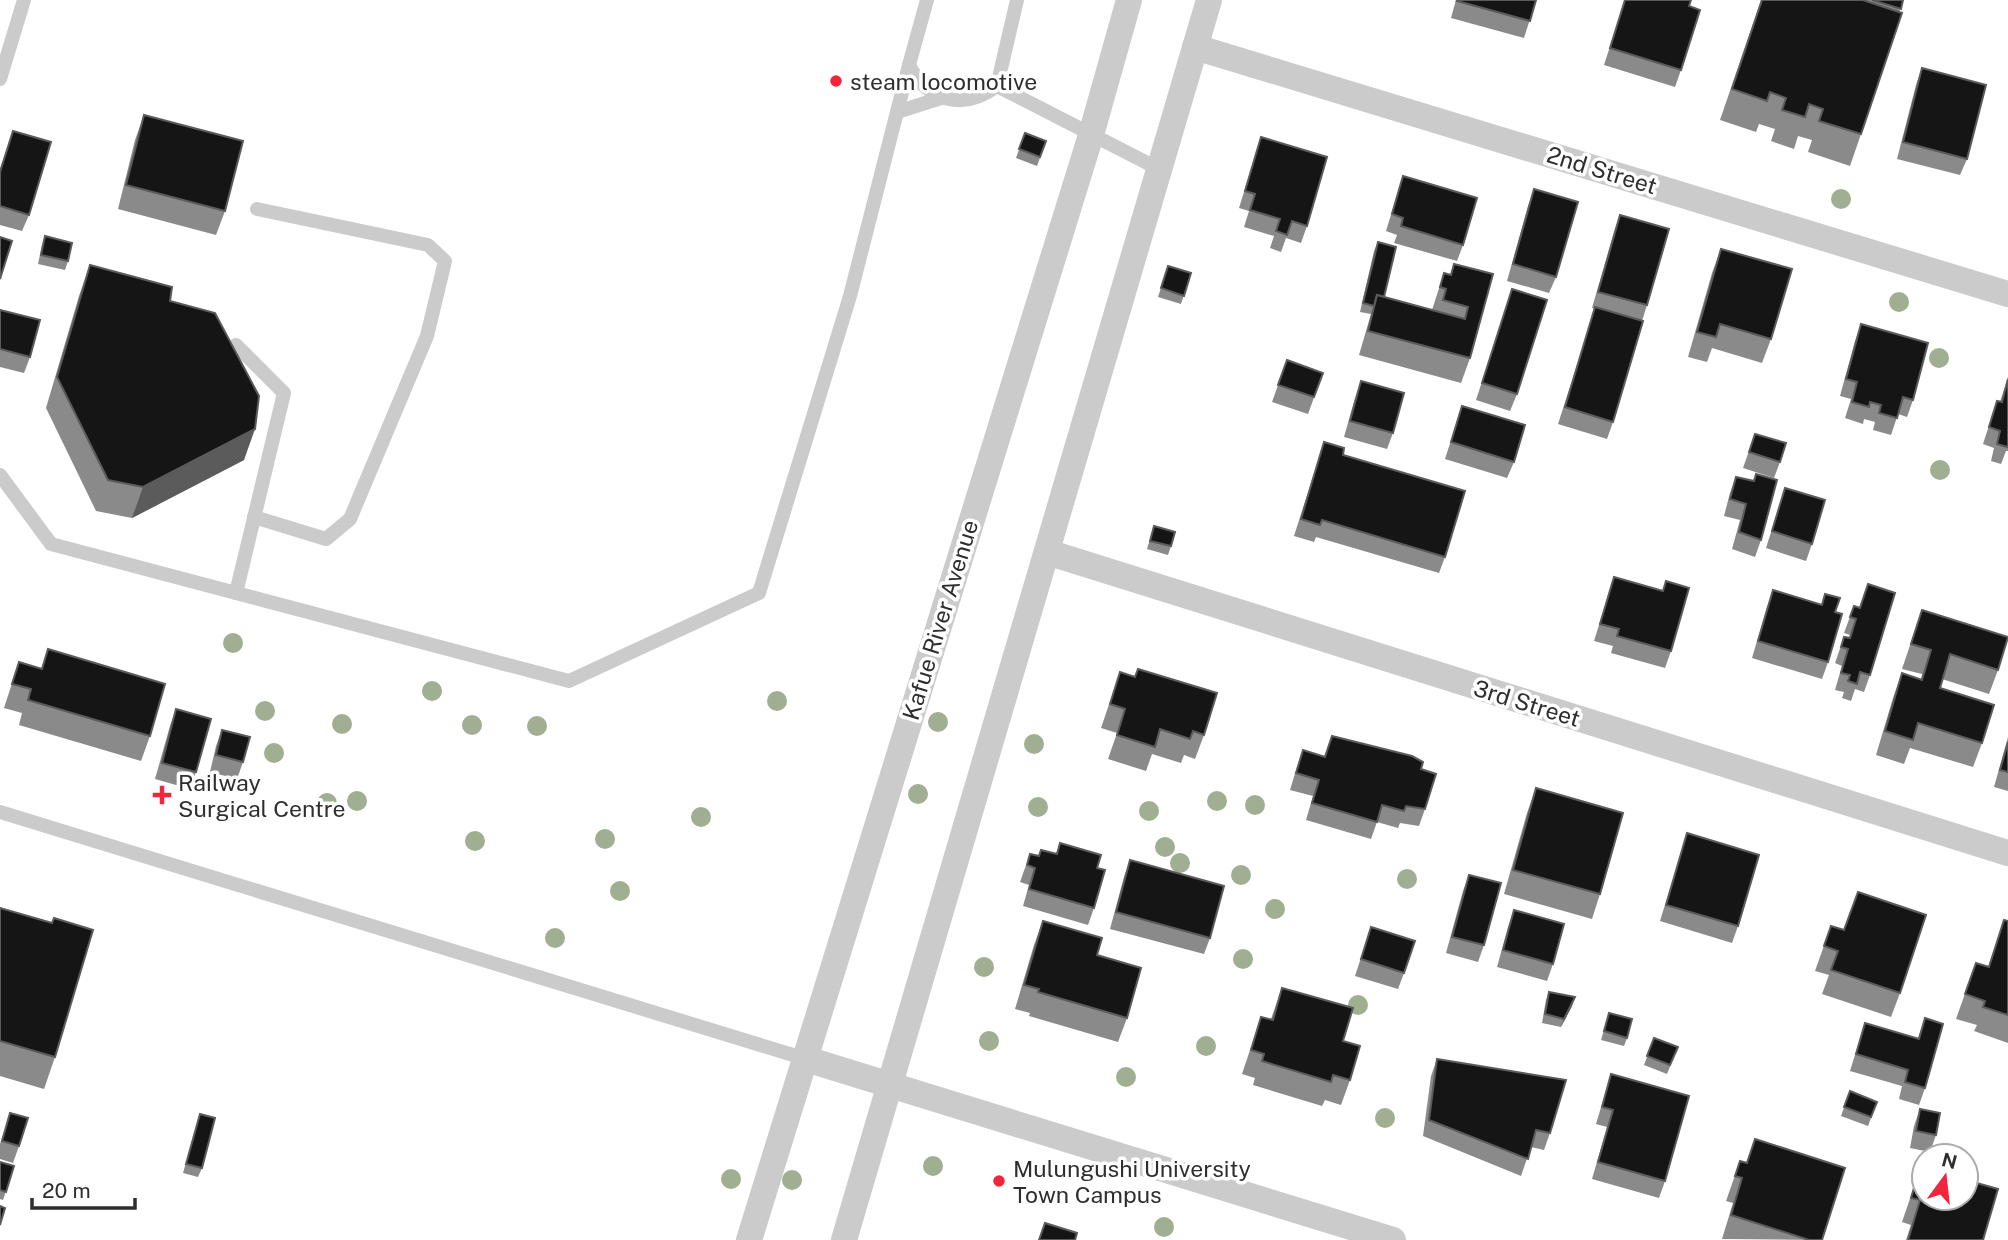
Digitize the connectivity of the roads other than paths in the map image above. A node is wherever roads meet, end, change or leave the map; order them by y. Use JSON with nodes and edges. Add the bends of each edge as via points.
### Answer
{"nodes":[{"id":1,"x":24,"y":0,"type":"edge"},
{"id":2,"x":927,"y":0,"type":"edge"},
{"id":3,"x":1017,"y":0,"type":"edge"},
{"id":4,"x":1129,"y":0,"type":"edge"},
{"id":5,"x":1209,"y":0,"type":"edge"},
{"id":6,"x":1195,"y":47,"type":"junction"},
{"id":7,"x":909,"y":65,"type":"junction"},
{"id":8,"x":0,"y":79,"type":"edge"},
{"id":9,"x":998,"y":86,"type":"junction"},
{"id":10,"x":941,"y":98,"type":"junction"},
{"id":11,"x":897,"y":112,"type":"junction"},
{"id":12,"x":1091,"y":135,"type":"junction"},
{"id":13,"x":1159,"y":169,"type":"junction"},
{"id":14,"x":257,"y":209,"type":"dead end"},
{"id":15,"x":2008,"y":295,"type":"edge"},
{"id":16,"x":236,"y":345,"type":"dead end"},
{"id":17,"x":0,"y":475,"type":"edge"},
{"id":18,"x":254,"y":517,"type":"junction"},
{"id":19,"x":1047,"y":552,"type":"junction"},
{"id":20,"x":236,"y":593,"type":"junction"},
{"id":21,"x":0,"y":812,"type":"edge"},
{"id":22,"x":2008,"y":853,"type":"edge"},
{"id":23,"x":806,"y":1059,"type":"junction"},
{"id":24,"x":890,"y":1086,"type":"junction"},
{"id":25,"x":749,"y":1240,"type":"edge"},
{"id":26,"x":844,"y":1240,"type":"edge"},
{"id":27,"x":1393,"y":1240,"type":"edge"}],
"edges":[{"from":1,"to":8,"type":"lane"},
{"from":2,"to":7,"type":"lane"},
{"from":3,"to":9,"type":"lane"},
{"from":4,"to":12,"type":"street","name":"Kafue River Avenue"},
{"from":5,"to":6,"type":"street"},
{"from":6,"to":13,"type":"street"},
{"from":6,"to":15,"type":"street","name":"2nd Street"},
{"from":7,"to":10,"type":"lane","via":[[916,79]]},
{"from":7,"to":11,"type":"lane"},
{"from":9,"to":10,"type":"lane","via":[[971,100]]},
{"from":9,"to":12,"type":"lane"},
{"from":10,"to":11,"type":"lane"},
{"from":11,"to":20,"type":"lane","via":[[850,296],[759,593],[569,681]]},
{"from":12,"to":13,"type":"lane"},
{"from":12,"to":23,"type":"street","name":"Kafue River Avenue"},
{"from":13,"to":19,"type":"street"},
{"from":14,"to":18,"type":"lane","via":[[428,245],[445,261],[427,336],[350,519],[326,539]]},
{"from":16,"to":18,"type":"lane","via":[[284,394]]},
{"from":17,"to":20,"type":"lane","via":[[51,544]]},
{"from":18,"to":20,"type":"lane"},
{"from":19,"to":22,"type":"street","name":"3rd Street"},
{"from":19,"to":24,"type":"street"},
{"from":21,"to":23,"type":"lane"},
{"from":23,"to":24,"type":"street"},
{"from":23,"to":25,"type":"street","name":"Kafue River Avenue"},
{"from":24,"to":26,"type":"street"},
{"from":24,"to":27,"type":"street"}]}
